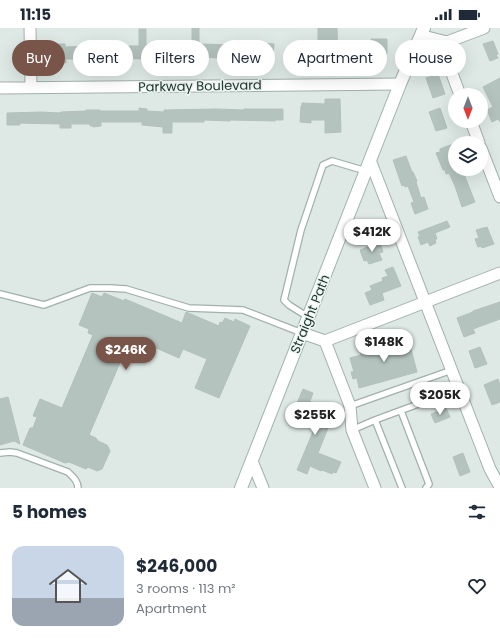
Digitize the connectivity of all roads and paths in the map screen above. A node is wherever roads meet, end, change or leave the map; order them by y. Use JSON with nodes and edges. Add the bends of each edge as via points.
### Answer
{"nodes":[{"id":1,"x":30,"y":28,"type":"edge"},
{"id":2,"x":484,"y":28,"type":"edge"},
{"id":3,"x":422,"y":32,"type":"edge"},
{"id":4,"x":400,"y":84,"type":"junction"},
{"id":5,"x":0,"y":88,"type":"edge"},
{"id":6,"x":31,"y":88,"type":"junction"},
{"id":7,"x":457,"y":88,"type":"edge"},
{"id":8,"x":368,"y":166,"type":"junction"},
{"id":9,"x":488,"y":166,"type":"edge"},
{"id":10,"x":500,"y":197,"type":"edge"},
{"id":11,"x":500,"y":273,"type":"edge"},
{"id":12,"x":0,"y":294,"type":"edge"},
{"id":13,"x":425,"y":303,"type":"junction"},
{"id":14,"x":308,"y":317,"type":"junction"},
{"id":15,"x":302,"y":333,"type":"junction"},
{"id":16,"x":325,"y":341,"type":"junction"},
{"id":17,"x":452,"y":370,"type":"junction"},
{"id":18,"x":459,"y":389,"type":"junction"},
{"id":19,"x":350,"y":406,"type":"junction"},
{"id":20,"x":401,"y":411,"type":"junction"},
{"id":21,"x":376,"y":420,"type":"junction"},
{"id":22,"x":352,"y":430,"type":"junction"},
{"id":23,"x":0,"y":454,"type":"edge"},
{"id":24,"x":252,"y":461,"type":"junction"},
{"id":25,"x":500,"y":486,"type":"edge"},
{"id":26,"x":78,"y":488,"type":"edge"},
{"id":27,"x":241,"y":488,"type":"edge"},
{"id":28,"x":263,"y":488,"type":"edge"},
{"id":29,"x":375,"y":488,"type":"edge"},
{"id":30,"x":402,"y":488,"type":"edge"},
{"id":31,"x":426,"y":488,"type":"edge"},
{"id":32,"x":492,"y":488,"type":"edge"}],
"edges":[{"from":1,"to":6,"type":"street"},
{"from":2,"to":3,"type":"street","via":[[447,42]]},
{"from":3,"to":4,"type":"main road","name":"Straight Path"},
{"from":3,"to":7,"type":"street","via":[[444,52]]},
{"from":4,"to":6,"type":"street","name":"Parkway Boulevard"},
{"from":4,"to":8,"type":"main road","name":"Straight Path"},
{"from":5,"to":6,"type":"street","name":"Parkway Boulevard"},
{"from":8,"to":13,"type":"street"},
{"from":8,"to":14,"type":"main road","name":"Straight Path"},
{"from":8,"to":14,"type":"lane","via":[[332,161],[323,165],[301,230],[284,300]]},
{"from":9,"to":10,"type":"street"},
{"from":11,"to":13,"type":"street"},
{"from":12,"to":15,"type":"lane","via":[[44,305],[90,288],[126,289],[189,308],[243,310]]},
{"from":13,"to":16,"type":"street"},
{"from":13,"to":17,"type":"street"},
{"from":14,"to":15,"type":"main road","name":"Straight Path"},
{"from":15,"to":16,"type":"street"},
{"from":15,"to":24,"type":"main road","name":"Straight Path"},
{"from":16,"to":19,"type":"street"},
{"from":17,"to":18,"type":"street"},
{"from":17,"to":19,"type":"lane"},
{"from":18,"to":20,"type":"lane"},
{"from":18,"to":25,"type":"street","via":[[490,470]]},
{"from":19,"to":22,"type":"street"},
{"from":20,"to":21,"type":"lane"},
{"from":20,"to":31,"type":"lane","via":[[428,484]]},
{"from":21,"to":22,"type":"lane"},
{"from":21,"to":30,"type":"lane"},
{"from":22,"to":29,"type":"street"},
{"from":23,"to":26,"type":"lane","via":[[17,453],[68,472],[74,477]]},
{"from":24,"to":27,"type":"main road","name":"Straight Path"},
{"from":24,"to":28,"type":"street"},
{"from":25,"to":32,"type":"street"}]}
